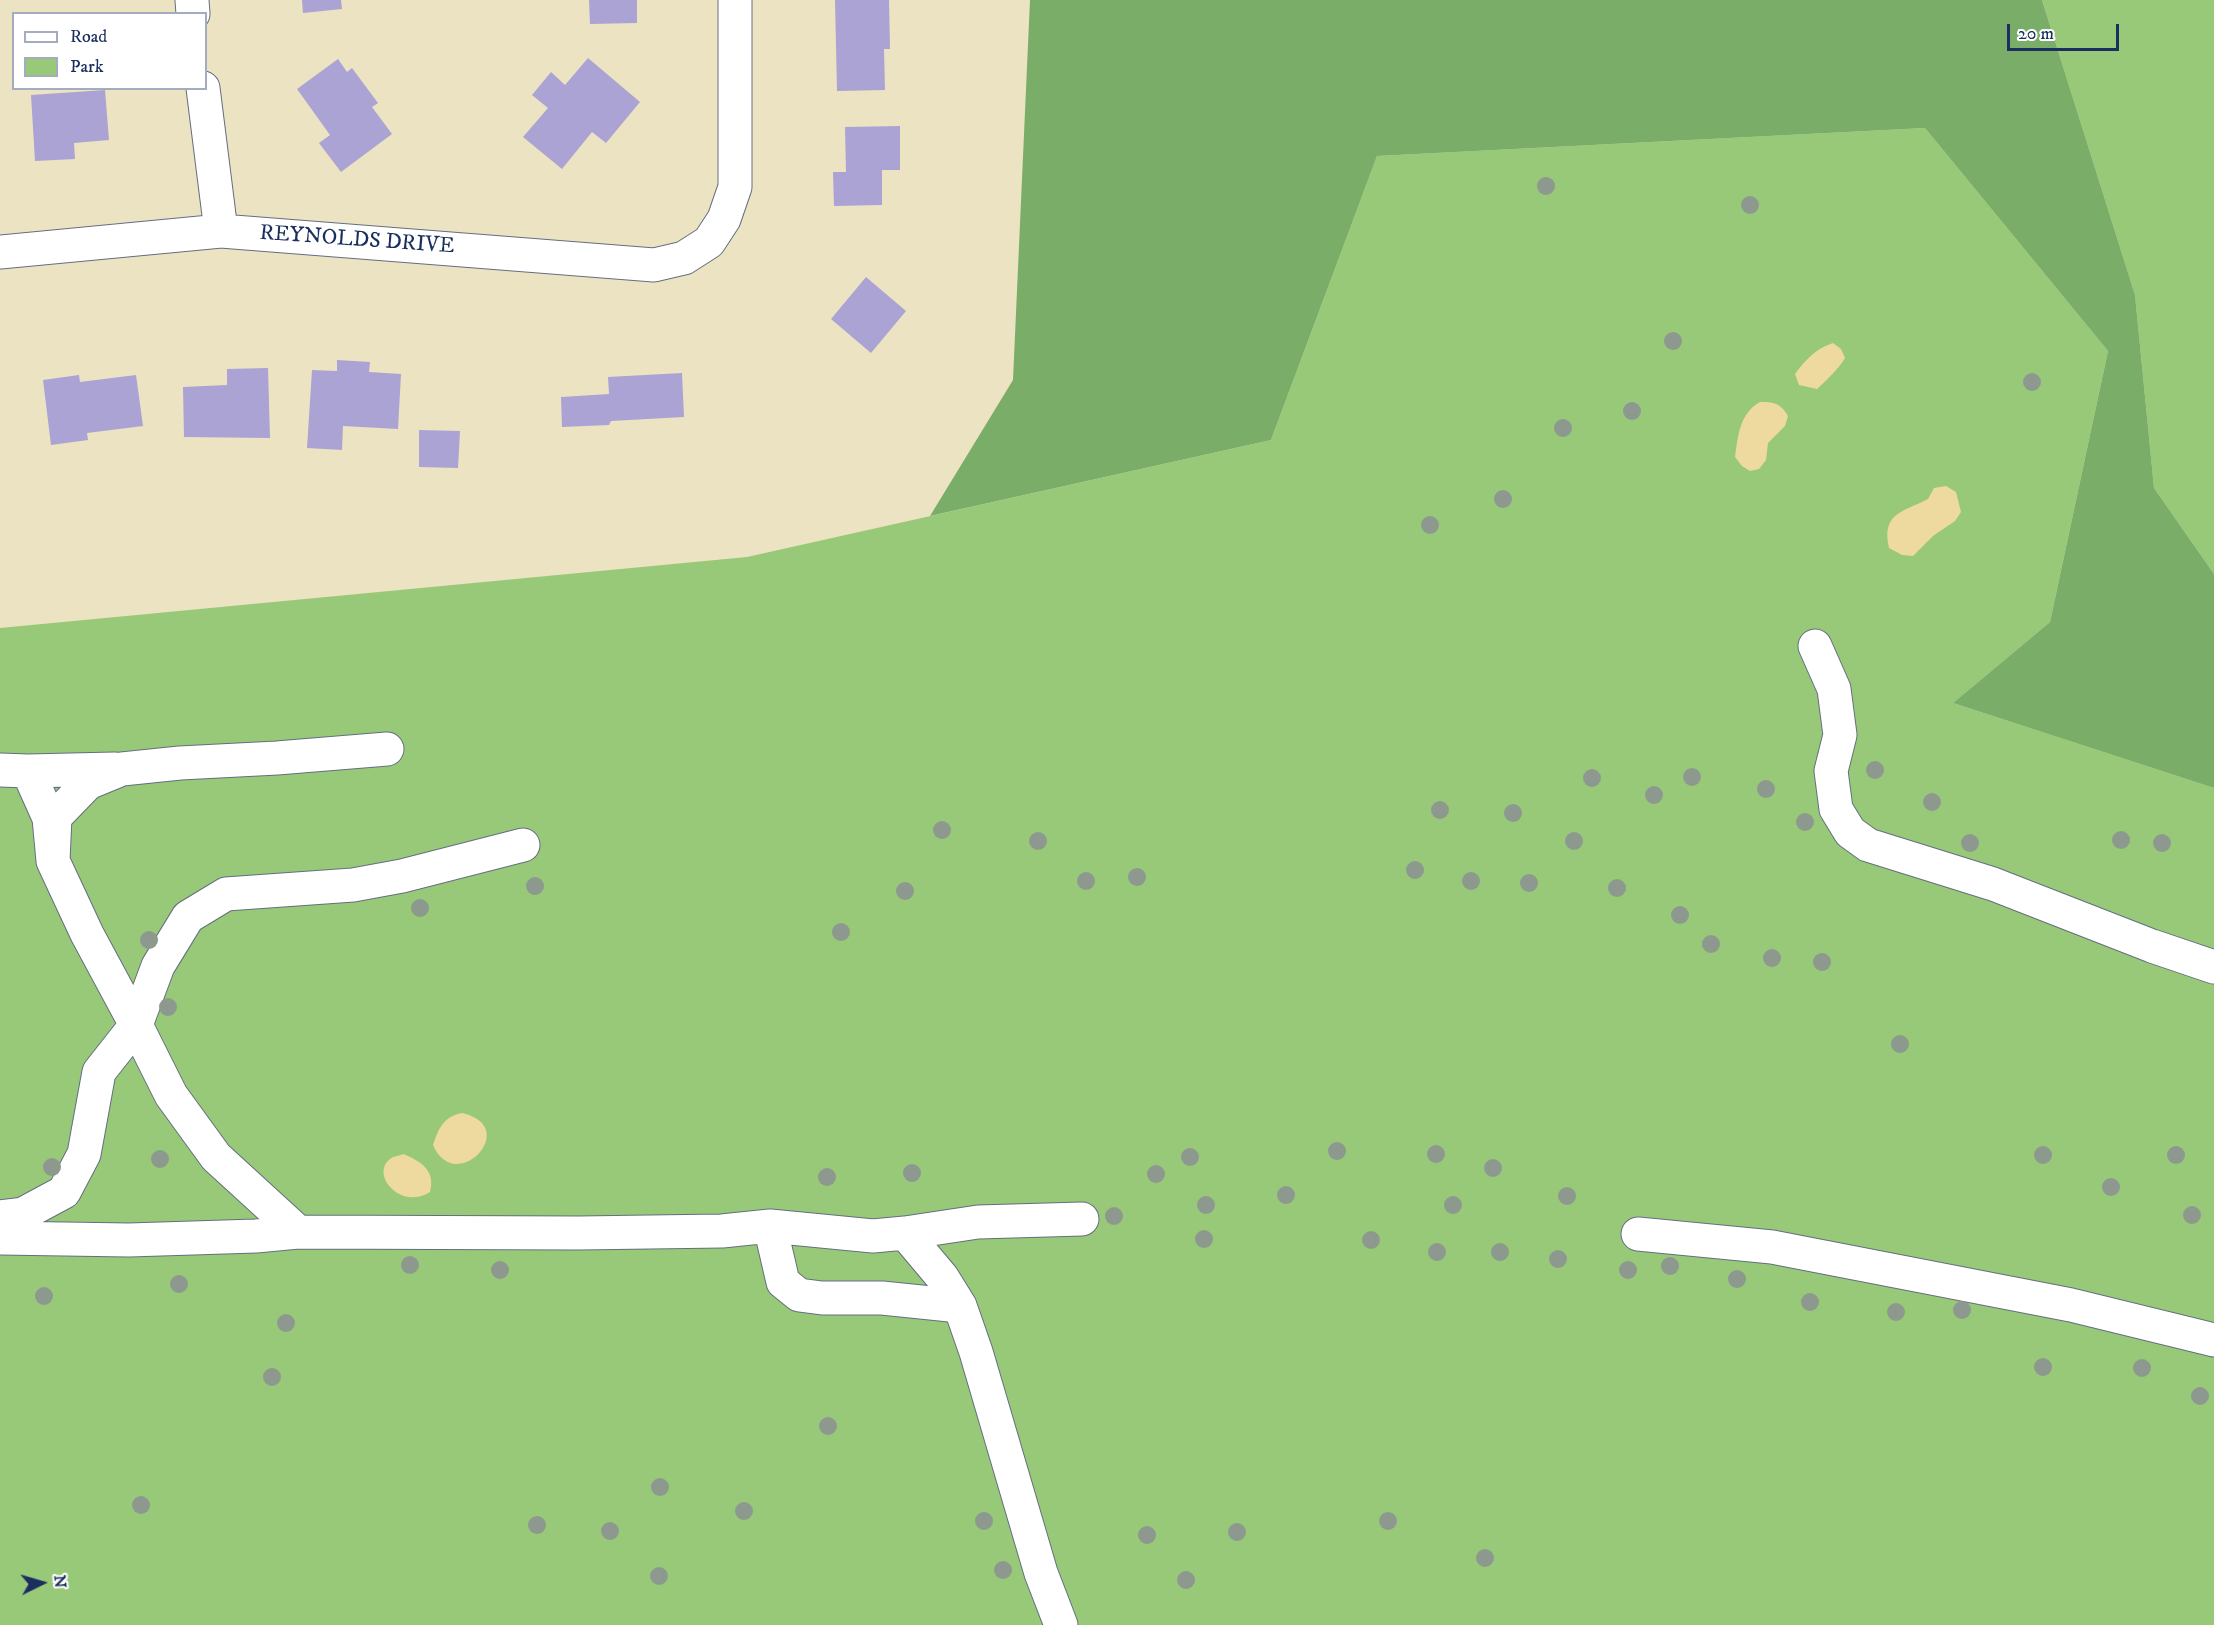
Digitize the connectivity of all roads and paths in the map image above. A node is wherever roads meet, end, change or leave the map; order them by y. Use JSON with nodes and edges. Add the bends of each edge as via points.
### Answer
{"nodes":[{"id":1,"x":735,"y":0,"type":"edge"},
{"id":2,"x":203,"y":90,"type":"edge"},
{"id":3,"x":221,"y":231,"type":"junction"},
{"id":4,"x":0,"y":252,"type":"edge"},
{"id":5,"x":1815,"y":646,"type":"dead end"},
{"id":6,"x":387,"y":749,"type":"dead end"},
{"id":7,"x":122,"y":769,"type":"junction"},
{"id":8,"x":14,"y":771,"type":"edge"},
{"id":9,"x":523,"y":845,"type":"dead end"},
{"id":10,"x":53,"y":861,"type":"junction"},
{"id":11,"x":2214,"y":967,"type":"edge"},
{"id":12,"x":136,"y":1025,"type":"junction"},
{"id":13,"x":0,"y":1217,"type":"edge"},
{"id":14,"x":1082,"y":1219,"type":"dead end"},
{"id":15,"x":770,"y":1226,"type":"junction"},
{"id":16,"x":298,"y":1232,"type":"junction"},
{"id":17,"x":905,"y":1233,"type":"junction"},
{"id":18,"x":1638,"y":1234,"type":"dead end"},
{"id":19,"x":0,"y":1238,"type":"edge"},
{"id":20,"x":960,"y":1306,"type":"junction"},
{"id":21,"x":2214,"y":1340,"type":"edge"},
{"id":22,"x":1061,"y":1625,"type":"edge"}],
"edges":[{"from":1,"to":3,"type":"street","name":"REYNOLDS DRIVE","via":[[735,188],[724,219],[709,242],[684,258],[654,265]]},
{"from":2,"to":3,"type":"street"},
{"from":3,"to":4,"type":"street","name":"REYNOLDS DRIVE"},
{"from":5,"to":11,"type":"street","via":[[1834,689],[1840,735],[1832,771],[1836,809],[1850,832],[1868,845],[1993,884]]},
{"from":6,"to":7,"type":"street"},
{"from":7,"to":8,"type":"street"},
{"from":7,"to":10,"type":"street","via":[[88,783],[55,817]]},
{"from":8,"to":10,"type":"street","via":[[48,818]]},
{"from":9,"to":12,"type":"street","via":[[353,885],[226,894],[188,917],[158,966]]},
{"from":10,"to":12,"type":"street"},
{"from":12,"to":13,"type":"street","via":[[99,1072],[84,1154],[64,1192],[23,1214]]},
{"from":12,"to":16,"type":"street","via":[[171,1095],[216,1156]]},
{"from":14,"to":17,"type":"street","via":[[978,1222]]},
{"from":15,"to":16,"type":"street","via":[[722,1231],[579,1233]]},
{"from":15,"to":17,"type":"street","via":[[873,1236]]},
{"from":15,"to":20,"type":"street","via":[[783,1282],[799,1295]]},
{"from":16,"to":19,"type":"street","via":[[129,1240]]},
{"from":17,"to":20,"type":"street","via":[[942,1277]]},
{"from":18,"to":21,"type":"street","via":[[1772,1247],[2071,1305]]},
{"from":20,"to":22,"type":"street","via":[[1041,1573]]}]}
